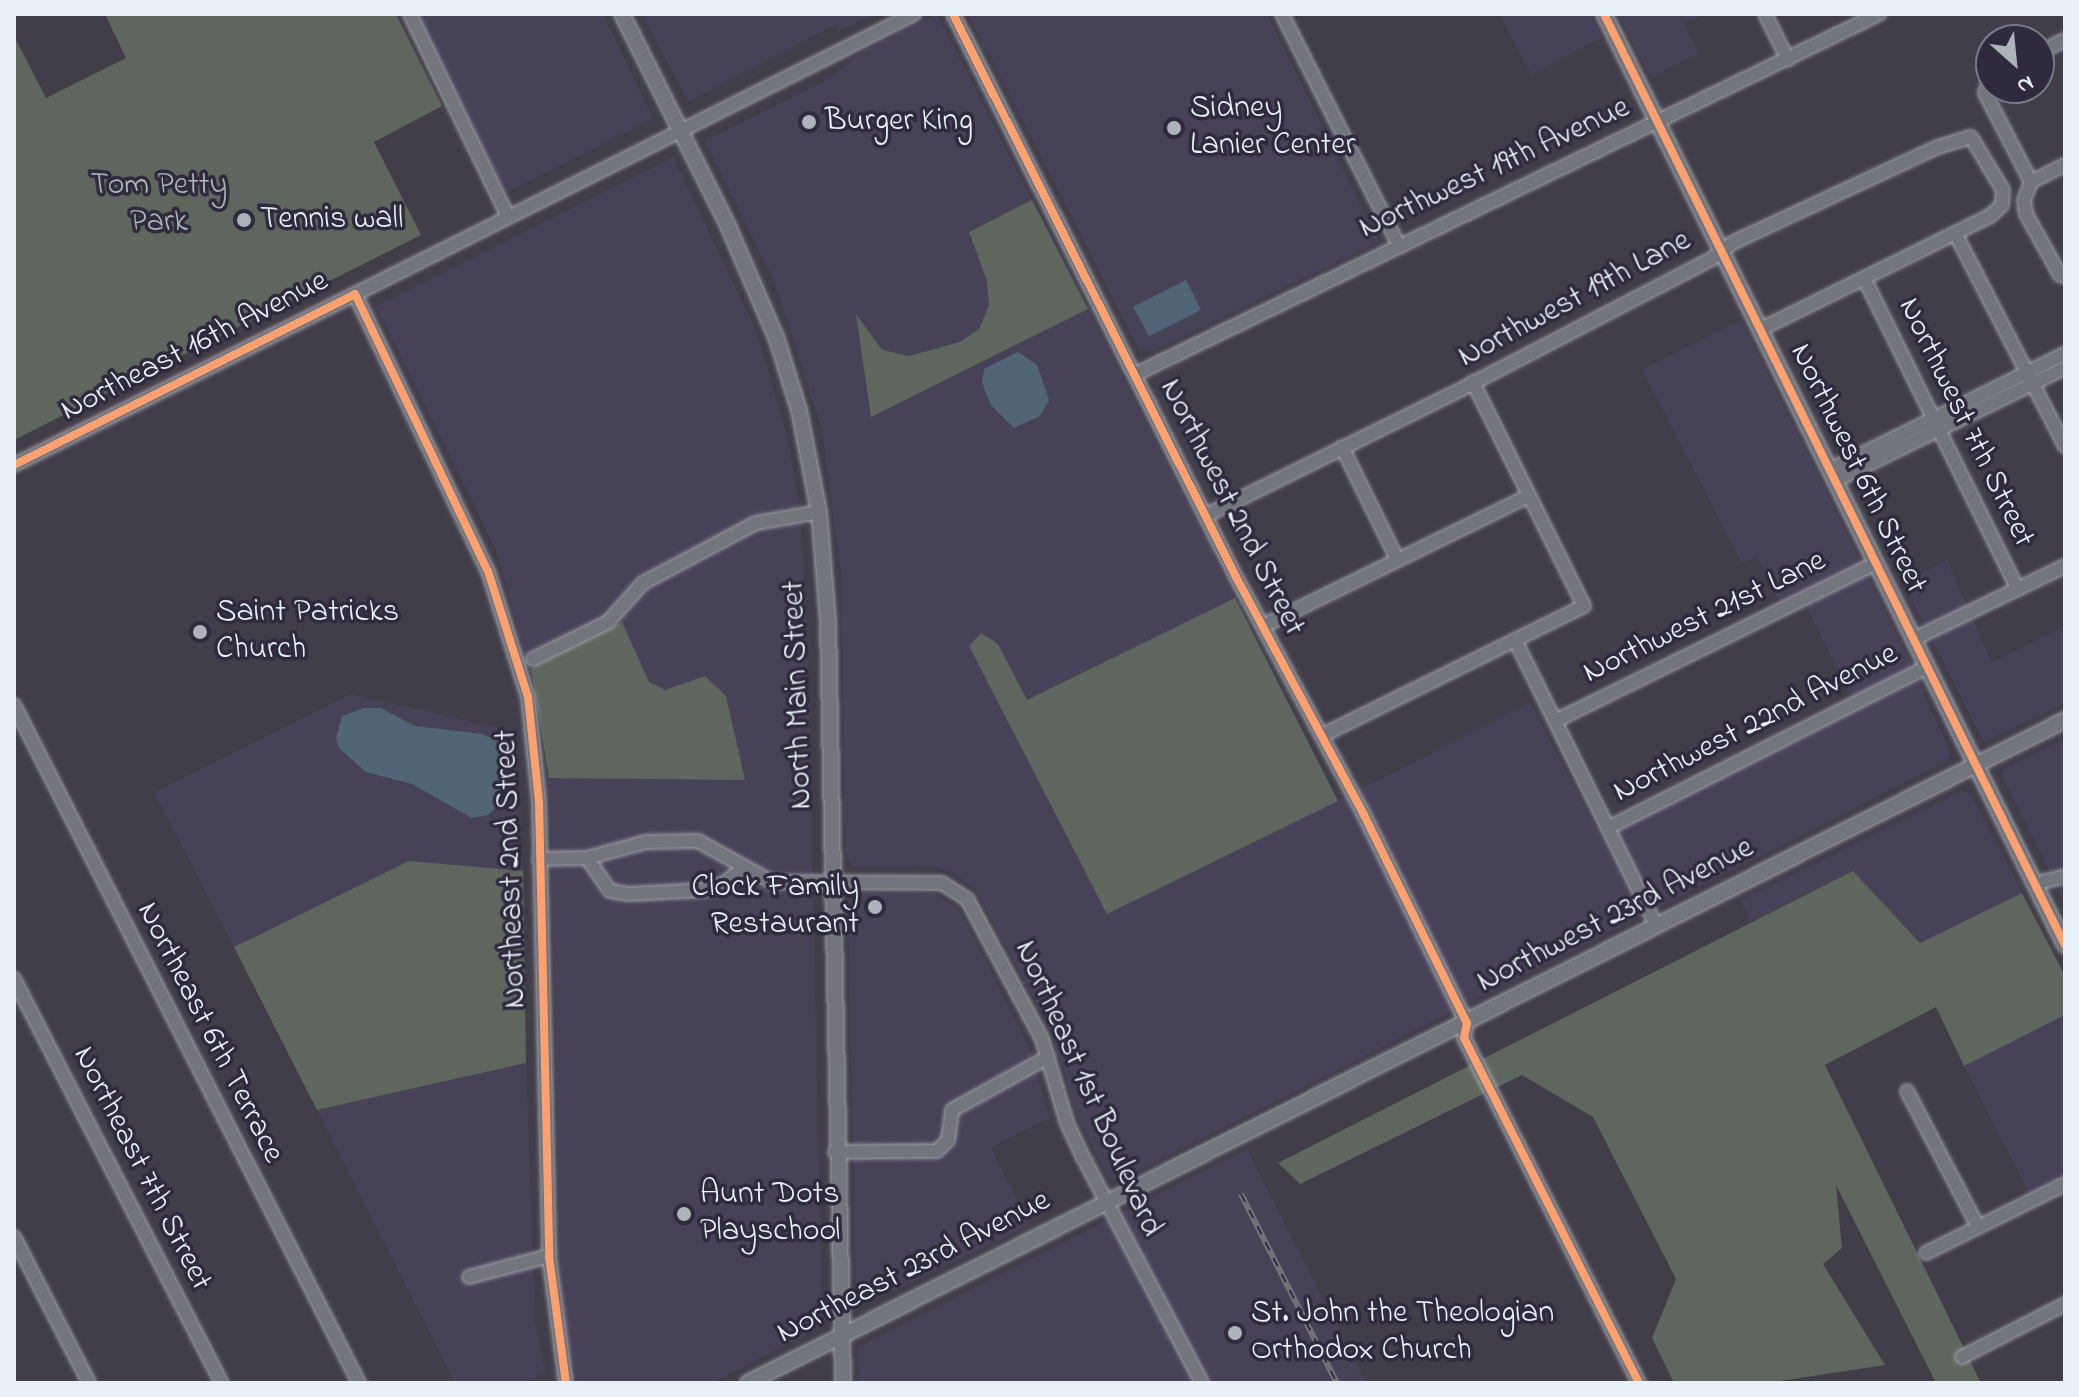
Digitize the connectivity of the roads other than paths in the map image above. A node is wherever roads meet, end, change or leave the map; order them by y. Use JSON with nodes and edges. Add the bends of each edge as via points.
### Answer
{"nodes":[{"id":1,"x":410,"y":14,"type":"edge"},
{"id":2,"x":622,"y":14,"type":"edge"},
{"id":3,"x":914,"y":14,"type":"edge"},
{"id":4,"x":953,"y":14,"type":"edge"},
{"id":5,"x":1282,"y":14,"type":"edge"},
{"id":6,"x":1604,"y":14,"type":"edge"},
{"id":7,"x":1765,"y":14,"type":"edge"},
{"id":8,"x":1879,"y":14,"type":"edge"},
{"id":9,"x":1788,"y":60,"type":"junction"},
{"id":10,"x":1991,"y":104,"type":"edge"},
{"id":11,"x":1657,"y":121,"type":"junction"},
{"id":12,"x":680,"y":132,"type":"junction"},
{"id":13,"x":2065,"y":165,"type":"edge"},
{"id":14,"x":2031,"y":182,"type":"junction"},
{"id":15,"x":508,"y":217,"type":"junction"},
{"id":16,"x":1955,"y":233,"type":"junction"},
{"id":17,"x":1398,"y":244,"type":"junction"},
{"id":18,"x":1723,"y":251,"type":"junction"},
{"id":19,"x":2065,"y":276,"type":"edge"},
{"id":20,"x":1865,"y":280,"type":"junction"},
{"id":21,"x":355,"y":294,"type":"junction"},
{"id":22,"x":1761,"y":329,"type":"junction"},
{"id":23,"x":2065,"y":354,"type":"edge"},
{"id":24,"x":2065,"y":368,"type":"edge"},
{"id":25,"x":1136,"y":374,"type":"junction"},
{"id":26,"x":2031,"y":378,"type":"junction"},
{"id":27,"x":1473,"y":382,"type":"junction"},
{"id":28,"x":1938,"y":424,"type":"junction"},
{"id":29,"x":2065,"y":446,"type":"edge"},
{"id":30,"x":1342,"y":447,"type":"junction"},
{"id":31,"x":14,"y":465,"type":"edge"},
{"id":32,"x":1833,"y":475,"type":"junction"},
{"id":33,"x":1526,"y":497,"type":"junction"},
{"id":34,"x":819,"y":512,"type":"junction"},
{"id":35,"x":1205,"y":516,"type":"junction"},
{"id":36,"x":1397,"y":559,"type":"junction"},
{"id":37,"x":1876,"y":563,"type":"junction"},
{"id":38,"x":2065,"y":566,"type":"edge"},
{"id":39,"x":2018,"y":589,"type":"junction"},
{"id":40,"x":1263,"y":626,"type":"junction"},
{"id":41,"x":1914,"y":639,"type":"junction"},
{"id":42,"x":1516,"y":642,"type":"junction"},
{"id":43,"x":533,"y":659,"type":"dead end"},
{"id":44,"x":1927,"y":667,"type":"junction"},
{"id":45,"x":14,"y":705,"type":"edge"},
{"id":46,"x":1557,"y":720,"type":"junction"},
{"id":47,"x":2065,"y":720,"type":"edge"},
{"id":48,"x":1323,"y":735,"type":"junction"},
{"id":49,"x":1976,"y":765,"type":"junction"},
{"id":50,"x":1608,"y":828,"type":"junction"},
{"id":51,"x":587,"y":858,"type":"junction"},
{"id":52,"x":539,"y":859,"type":"junction"},
{"id":53,"x":745,"y":867,"type":"junction"},
{"id":54,"x":2065,"y":876,"type":"edge"},
{"id":55,"x":832,"y":883,"type":"junction"},
{"id":56,"x":2034,"y":884,"type":"junction"},
{"id":57,"x":1657,"y":927,"type":"junction"},
{"id":58,"x":2065,"y":945,"type":"edge"},
{"id":59,"x":14,"y":979,"type":"edge"},
{"id":60,"x":1467,"y":1023,"type":"junction"},
{"id":61,"x":1048,"y":1057,"type":"junction"},
{"id":62,"x":1907,"y":1091,"type":"dead end"},
{"id":63,"x":835,"y":1152,"type":"junction"},
{"id":64,"x":2065,"y":1184,"type":"edge"},
{"id":65,"x":1106,"y":1204,"type":"junction"},
{"id":66,"x":1978,"y":1227,"type":"junction"},
{"id":67,"x":14,"y":1237,"type":"edge"},
{"id":68,"x":1926,"y":1253,"type":"dead end"},
{"id":69,"x":549,"y":1256,"type":"junction"},
{"id":70,"x":469,"y":1277,"type":"dead end"},
{"id":71,"x":2065,"y":1304,"type":"edge"},
{"id":72,"x":842,"y":1336,"type":"junction"},
{"id":73,"x":1962,"y":1357,"type":"dead end"},
{"id":74,"x":89,"y":1383,"type":"edge"},
{"id":75,"x":222,"y":1383,"type":"edge"},
{"id":76,"x":359,"y":1383,"type":"edge"},
{"id":77,"x":566,"y":1383,"type":"edge"},
{"id":78,"x":748,"y":1383,"type":"edge"},
{"id":79,"x":843,"y":1383,"type":"edge"},
{"id":80,"x":1202,"y":1383,"type":"edge"},
{"id":81,"x":1639,"y":1383,"type":"edge"}],
"edges":[{"from":1,"to":15,"type":"street"},
{"from":2,"to":12,"type":"main road","name":"North Main Street"},
{"from":3,"to":12,"type":"street","name":"Northeast 16th Avenue"},
{"from":4,"to":25,"type":"street","name":"Northwest 2nd Street"},
{"from":5,"to":17,"type":"street"},
{"from":6,"to":11,"type":"main road","name":"Northwest 6th Street"},
{"from":7,"to":9,"type":"street"},
{"from":8,"to":9,"type":"street","name":"Northwest 19th Avenue"},
{"from":9,"to":11,"type":"street","name":"Northwest 19th Avenue"},
{"from":10,"to":14,"type":"street"},
{"from":11,"to":17,"type":"street","name":"Northwest 19th Avenue"},
{"from":11,"to":18,"type":"main road","name":"Northwest 6th Street"},
{"from":12,"to":15,"type":"street","name":"Northeast 16th Avenue"},
{"from":12,"to":34,"type":"main road","name":"North Main Street","via":[[777,340],[799,410]]},
{"from":13,"to":14,"type":"street"},
{"from":14,"to":19,"type":"street","via":[[2024,200],[2026,214]]},
{"from":15,"to":21,"type":"street","name":"Northeast 16th Avenue"},
{"from":16,"to":18,"type":"street","name":"Northwest 19th Lane","via":[[2002,205],[2003,190],[1971,137],[1922,155]]},
{"from":16,"to":20,"type":"street"},
{"from":16,"to":26,"type":"street"},
{"from":17,"to":25,"type":"street","name":"Northwest 19th Avenue"},
{"from":18,"to":22,"type":"main road","name":"Northwest 6th Street"},
{"from":18,"to":27,"type":"street","name":"Northwest 19th Lane"},
{"from":20,"to":22,"type":"street"},
{"from":20,"to":28,"type":"street","name":"Northwest 7th Street"},
{"from":21,"to":31,"type":"street","name":"Northeast 16th Avenue"},
{"from":21,"to":52,"type":"street","name":"Northeast 2nd Street","via":[[458,503],[518,651],[536,753]]},
{"from":22,"to":32,"type":"main road","name":"Northwest 6th Street"},
{"from":23,"to":26,"type":"street"},
{"from":24,"to":26,"type":"street"},
{"from":25,"to":35,"type":"street","name":"Northwest 2nd Street"},
{"from":26,"to":28,"type":"street"},
{"from":26,"to":29,"type":"street"},
{"from":27,"to":30,"type":"street","name":"Northwest 19th Lane"},
{"from":27,"to":33,"type":"street"},
{"from":28,"to":32,"type":"street"},
{"from":28,"to":39,"type":"street","name":"Northwest 7th Street"},
{"from":30,"to":35,"type":"street","name":"Northwest 19th Lane"},
{"from":30,"to":36,"type":"street"},
{"from":32,"to":37,"type":"main road","name":"Northwest 6th Street"},
{"from":33,"to":36,"type":"street"},
{"from":33,"to":42,"type":"street","via":[[1584,606]]},
{"from":34,"to":43,"type":"street","via":[[756,523],[643,583],[608,622]]},
{"from":34,"to":55,"type":"main road","name":"North Main Street","via":[[828,622]]},
{"from":35,"to":40,"type":"street","name":"Northwest 2nd Street"},
{"from":36,"to":40,"type":"street"},
{"from":37,"to":41,"type":"main road","name":"Northwest 6th Street"},
{"from":37,"to":46,"type":"street","name":"Northwest 21st Lane"},
{"from":38,"to":39,"type":"street","name":"Northwest 22nd Avenue"},
{"from":39,"to":41,"type":"street","name":"Northwest 22nd Avenue"},
{"from":40,"to":48,"type":"street","name":"Northwest 2nd Street"},
{"from":41,"to":44,"type":"main road","name":"Northwest 6th Street"},
{"from":42,"to":46,"type":"street"},
{"from":42,"to":48,"type":"street"},
{"from":44,"to":49,"type":"main road","name":"Northwest 6th Street"},
{"from":44,"to":50,"type":"street","name":"Northwest 22nd Avenue"},
{"from":45,"to":76,"type":"street","name":"Northeast 6th Terrace"},
{"from":46,"to":50,"type":"street"},
{"from":47,"to":49,"type":"main road","name":"Northwest 23rd Avenue"},
{"from":48,"to":60,"type":"street","name":"Northwest 2nd Street"},
{"from":49,"to":56,"type":"main road","name":"Northwest 6th Street"},
{"from":49,"to":57,"type":"main road","name":"Northwest 23rd Avenue"},
{"from":50,"to":57,"type":"street"},
{"from":51,"to":52,"type":"street","name":"Northeast 1st Boulevard"},
{"from":51,"to":53,"type":"street","name":"Northeast 1st Boulevard","via":[[646,842],[684,840],[722,851]]},
{"from":51,"to":53,"type":"street","via":[[610,891],[629,894],[704,890],[722,885]]},
{"from":52,"to":69,"type":"street","name":"Northeast 2nd Street"},
{"from":53,"to":55,"type":"street","name":"Northeast 1st Boulevard","via":[[772,882]]},
{"from":54,"to":56,"type":"street"},
{"from":55,"to":61,"type":"street","name":"Northeast 1st Boulevard","via":[[942,883],[967,899]]},
{"from":55,"to":63,"type":"main road","name":"North Main Street"},
{"from":56,"to":58,"type":"main road","name":"Northwest 6th Street"},
{"from":57,"to":60,"type":"main road","name":"Northwest 23rd Avenue"},
{"from":59,"to":75,"type":"street","name":"Northeast 7th Street"},
{"from":60,"to":65,"type":"main road","name":"Northwest 23rd Avenue"},
{"from":60,"to":81,"type":"street","name":"Northwest 2nd Street","via":[[1464,1038]]},
{"from":61,"to":63,"type":"street","via":[[952,1110],[948,1140],[937,1151]]},
{"from":61,"to":65,"type":"street","name":"Northeast 1st Boulevard","via":[[1067,1123]]},
{"from":62,"to":66,"type":"street"},
{"from":63,"to":72,"type":"main road","name":"North Main Street"},
{"from":64,"to":66,"type":"street"},
{"from":65,"to":72,"type":"main road","name":"Northeast 23rd Avenue"},
{"from":65,"to":80,"type":"street","name":"Northeast 1st Boulevard"},
{"from":66,"to":68,"type":"street"},
{"from":67,"to":74,"type":"street"},
{"from":69,"to":70,"type":"street"},
{"from":69,"to":77,"type":"street","name":"Northeast 2nd Street"},
{"from":71,"to":73,"type":"street"},
{"from":72,"to":78,"type":"main road","name":"Northeast 23rd Avenue"},
{"from":72,"to":79,"type":"main road","name":"North Main Street"}]}
